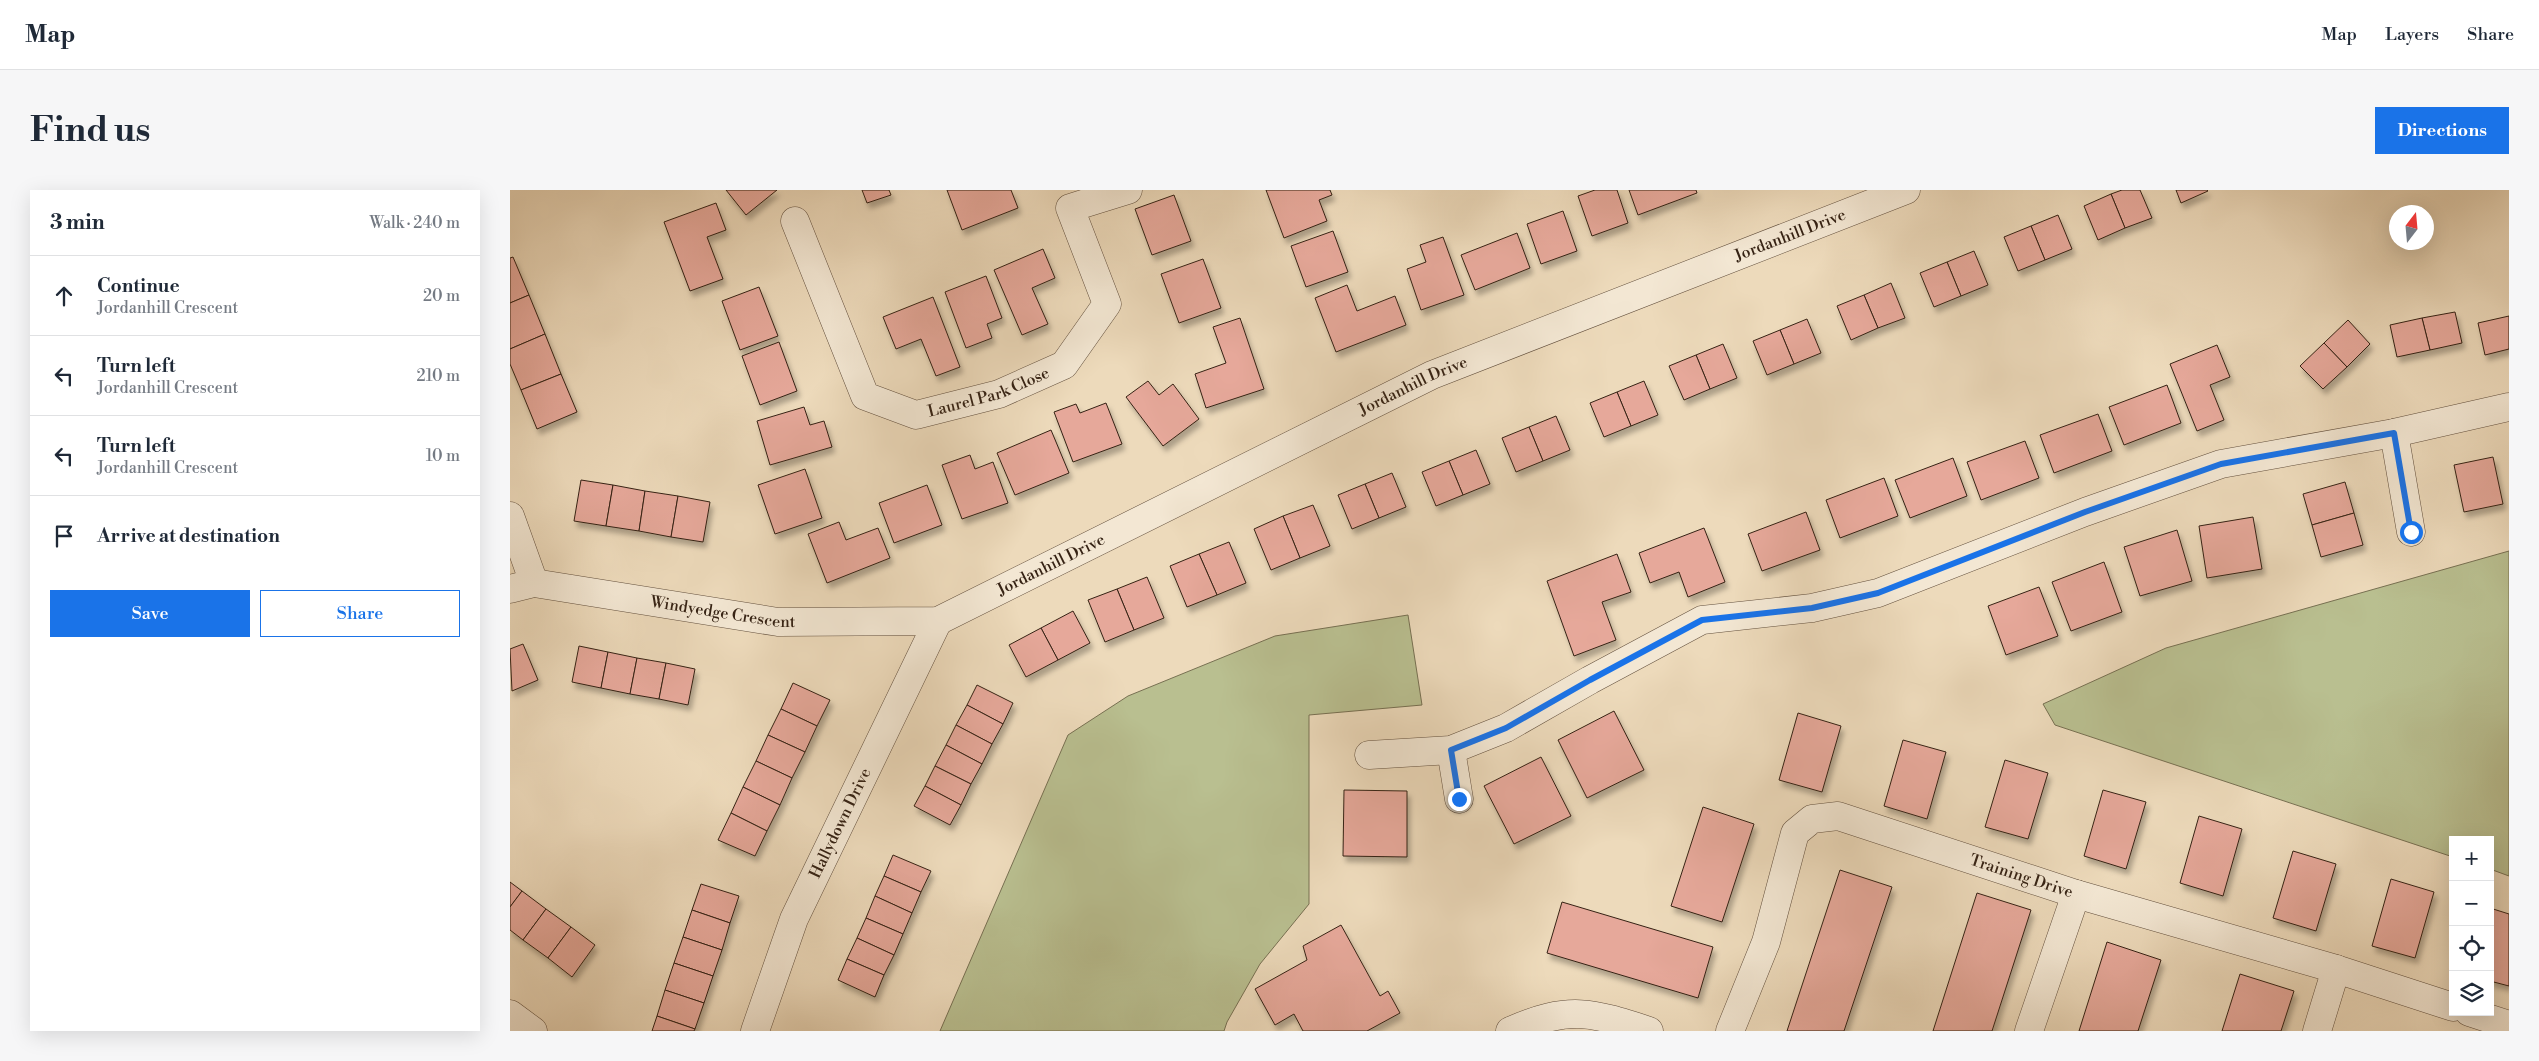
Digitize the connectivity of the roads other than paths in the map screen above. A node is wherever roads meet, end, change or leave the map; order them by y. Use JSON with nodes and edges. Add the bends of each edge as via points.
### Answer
{"nodes":[{"id":1,"x":1128,"y":190,"type":"edge"},
{"id":2,"x":1906,"y":190,"type":"edge"},
{"id":3,"x":795,"y":221,"type":"dead end"},
{"id":4,"x":2509,"y":406,"type":"edge"},
{"id":5,"x":2394,"y":433,"type":"junction"},
{"id":6,"x":510,"y":516,"type":"edge"},
{"id":7,"x":2411,"y":532,"type":"dead end"},
{"id":8,"x":522,"y":586,"type":"edge"},
{"id":9,"x":938,"y":622,"type":"junction"},
{"id":10,"x":1451,"y":750,"type":"junction"},
{"id":11,"x":1369,"y":755,"type":"dead end"},
{"id":12,"x":1459,"y":799,"type":"dead end"},
{"id":13,"x":2076,"y":894,"type":"junction"},
{"id":14,"x":2336,"y":969,"type":"junction"},
{"id":15,"x":2449,"y":1006,"type":"edge"},
{"id":16,"x":510,"y":1014,"type":"edge"},
{"id":17,"x":2481,"y":1016,"type":"edge"},
{"id":18,"x":2509,"y":1025,"type":"edge"},
{"id":19,"x":533,"y":1031,"type":"edge"},
{"id":20,"x":754,"y":1031,"type":"edge"},
{"id":21,"x":1510,"y":1031,"type":"edge"},
{"id":22,"x":1649,"y":1031,"type":"edge"},
{"id":23,"x":1730,"y":1031,"type":"edge"},
{"id":24,"x":2029,"y":1031,"type":"edge"},
{"id":25,"x":2317,"y":1031,"type":"edge"}],
"edges":[{"from":1,"to":3,"type":"street","name":"Laurel Park Close","via":[[1070,208],[1107,304],[1064,365],[999,394],[916,416],[865,396]]},
{"from":2,"to":9,"type":"street","name":"Jordanhill Drive","via":[[1432,375]]},
{"from":4,"to":5,"type":"street"},
{"from":5,"to":7,"type":"street"},
{"from":5,"to":10,"type":"street","via":[[2221,464],[2085,512],[1878,593],[1812,608],[1702,620],[1506,728]]},
{"from":6,"to":8,"type":"street"},
{"from":8,"to":9,"type":"street","name":"Windyedge Crescent","via":[[778,622]]},
{"from":9,"to":20,"type":"street","name":"Hallydown Drive","via":[[794,919]]},
{"from":10,"to":11,"type":"street"},
{"from":10,"to":12,"type":"street"},
{"from":13,"to":14,"type":"street","name":"Training Drive"},
{"from":13,"to":23,"type":"street","name":"Training Drive","via":[[1838,816],[1812,819],[1795,832],[1766,942]]},
{"from":13,"to":24,"type":"street"},
{"from":14,"to":15,"type":"street","name":"Training Drive"},
{"from":14,"to":25,"type":"street"},
{"from":16,"to":19,"type":"street"},
{"from":17,"to":18,"type":"street"},
{"from":21,"to":22,"type":"street","via":[[1538,1019],[1575,1012],[1607,1017]]}]}
